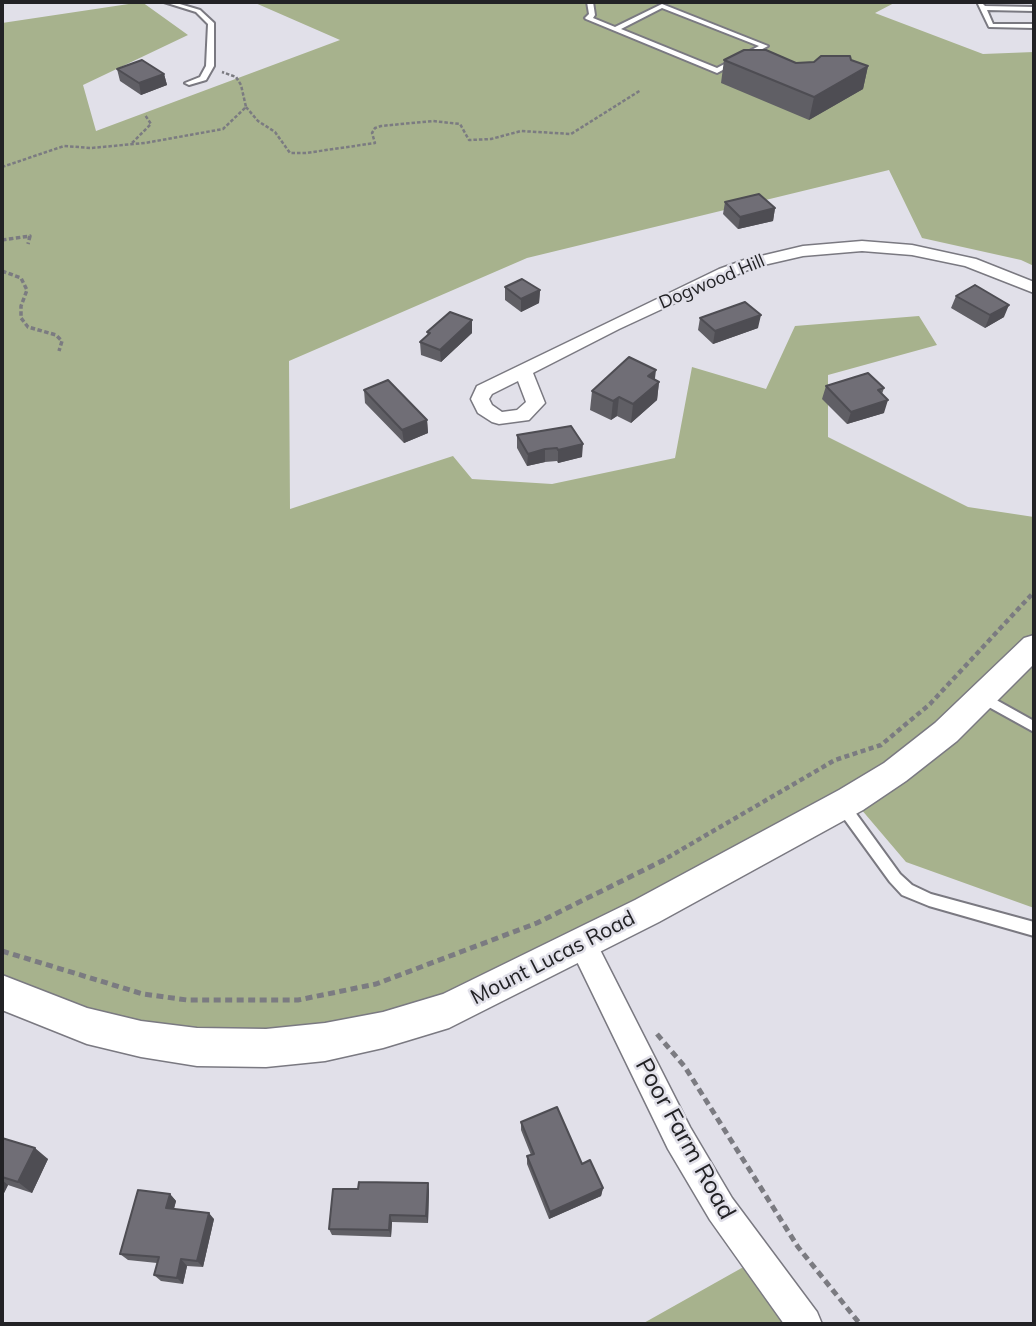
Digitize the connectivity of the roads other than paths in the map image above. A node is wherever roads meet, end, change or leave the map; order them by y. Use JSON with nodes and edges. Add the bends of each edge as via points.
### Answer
{"nodes":[{"id":1,"x":167,"y":2,"type":"edge"},
{"id":2,"x":590,"y":2,"type":"edge"},
{"id":3,"x":1034,"y":9,"type":"edge"},
{"id":4,"x":1034,"y":26,"type":"edge"},
{"id":5,"x":615,"y":29,"type":"junction"},
{"id":6,"x":189,"y":83,"type":"dead end"},
{"id":7,"x":1034,"y":288,"type":"edge"},
{"id":8,"x":523,"y":371,"type":"dead end"},
{"id":9,"x":1034,"y":646,"type":"edge"},
{"id":10,"x":982,"y":697,"type":"junction"},
{"id":11,"x":1034,"y":727,"type":"edge"},
{"id":12,"x":842,"y":805,"type":"junction"},
{"id":13,"x":1034,"y":929,"type":"edge"},
{"id":14,"x":582,"y":943,"type":"junction"},
{"id":15,"x":2,"y":993,"type":"edge"},
{"id":16,"x":805,"y":1324,"type":"edge"}],
"edges":[{"from":1,"to":6,"type":"lane","via":[[181,4],[211,23],[210,66],[203,78]]},
{"from":2,"to":5,"type":"lane","via":[[592,15],[588,18]]},
{"from":3,"to":4,"type":"lane","via":[[982,6],[991,26]]},
{"from":5,"to":5,"type":"lane","via":[[717,71],[765,46],[662,6]]},
{"from":7,"to":8,"type":"street","name":"Dogwood Hill","via":[[970,262],[912,250],[862,246],[803,251],[725,273]]},
{"from":9,"to":10,"type":"street","name":"Mount Lucas Road"},
{"from":10,"to":11,"type":"lane"},
{"from":10,"to":12,"type":"street","name":"Mount Lucas Road","via":[[895,772]]},
{"from":12,"to":13,"type":"lane","via":[[907,890]]},
{"from":12,"to":14,"type":"street","name":"Mount Lucas Road"},
{"from":14,"to":15,"type":"street","name":"Mount Lucas Road","via":[[449,1010],[383,1030],[266,1048],[197,1047],[141,1039],[87,1026]]},
{"from":14,"to":16,"type":"street","name":"Poor Farm Road","via":[[679,1138],[721,1209]]}]}
